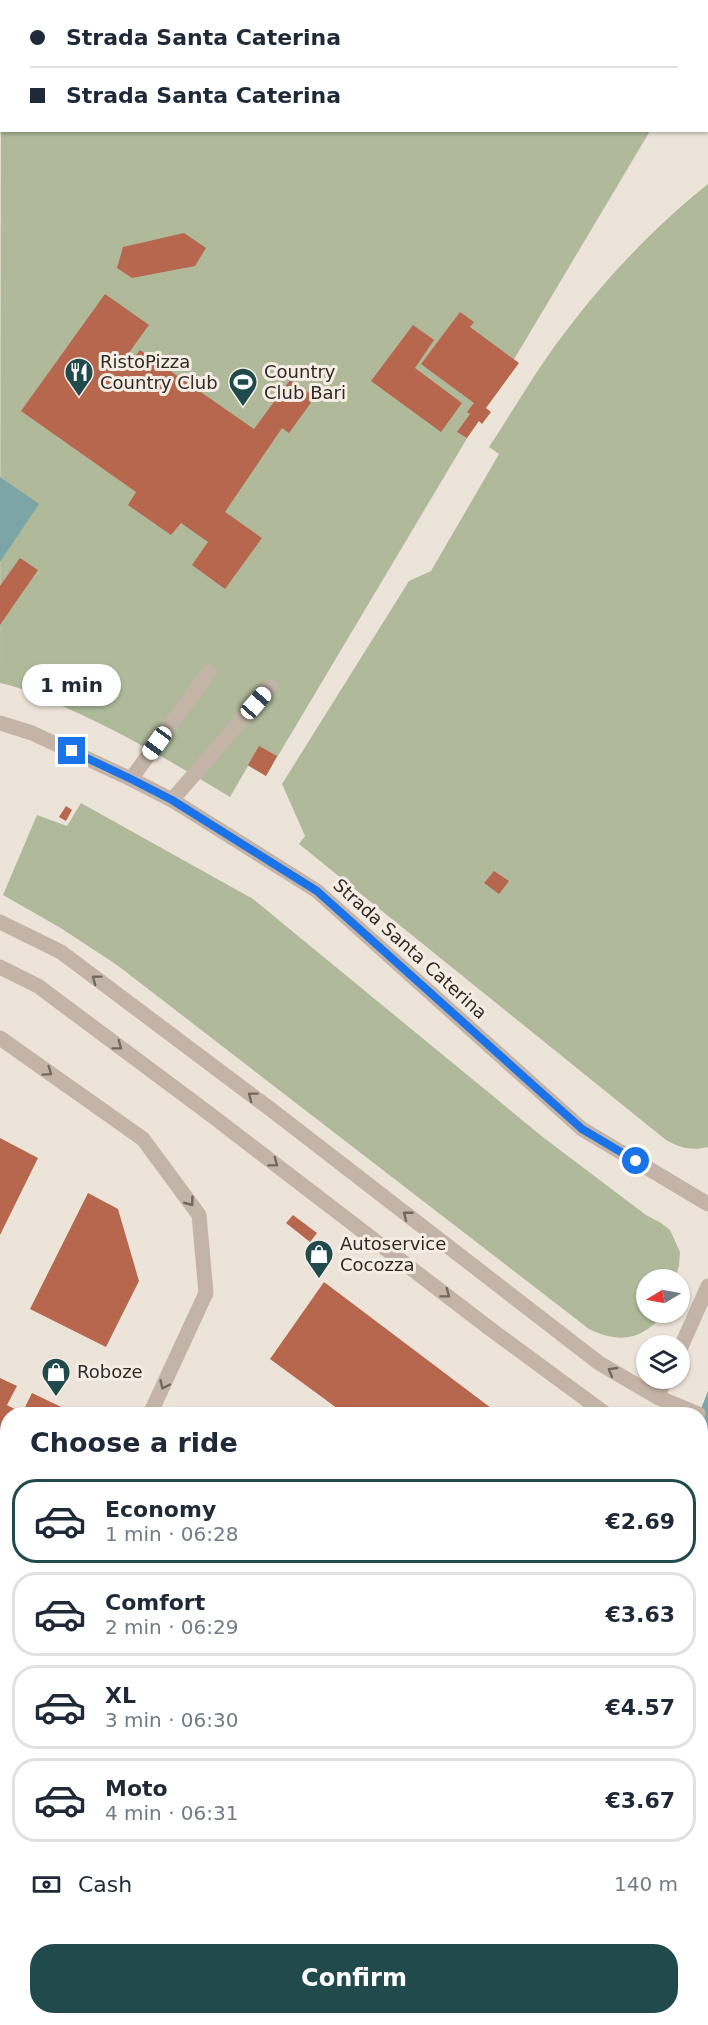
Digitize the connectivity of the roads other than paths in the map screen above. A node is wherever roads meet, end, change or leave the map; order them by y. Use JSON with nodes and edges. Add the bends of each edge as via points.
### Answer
{"nodes":[{"id":1,"x":209,"y":672,"type":"dead end"},
{"id":2,"x":270,"y":687,"type":"dead end"},
{"id":3,"x":0,"y":723,"type":"edge"},
{"id":4,"x":131,"y":779,"type":"junction"},
{"id":5,"x":172,"y":800,"type":"junction"},
{"id":6,"x":0,"y":922,"type":"edge"},
{"id":7,"x":0,"y":967,"type":"edge"},
{"id":8,"x":0,"y":1038,"type":"edge"},
{"id":9,"x":708,"y":1204,"type":"edge"},
{"id":10,"x":708,"y":1286,"type":"edge"},
{"id":11,"x":686,"y":1335,"type":"edge"},
{"id":12,"x":661,"y":1389,"type":"edge"},
{"id":13,"x":657,"y":1397,"type":"junction"},
{"id":14,"x":153,"y":1407,"type":"edge"},
{"id":15,"x":597,"y":1407,"type":"edge"},
{"id":16,"x":680,"y":1407,"type":"edge"}],
"edges":[{"from":1,"to":4,"type":"street"},
{"from":2,"to":5,"type":"street"},
{"from":3,"to":4,"type":"street","name":"Strada Santa Caterina","via":[[32,733]]},
{"from":4,"to":5,"type":"street","name":"Strada Santa Caterina"},
{"from":5,"to":9,"type":"street","name":"Strada Santa Caterina","via":[[317,891],[582,1129]]},
{"from":13,"to":6,"type":"street","one_way":true,"via":[[599,1364],[61,952]]},
{"from":7,"to":15,"type":"street","one_way":true,"via":[[48,993]]},
{"from":8,"to":14,"type":"street","one_way":true,"via":[[142,1139],[199,1215],[206,1293]]},
{"from":10,"to":11,"type":"street"},
{"from":12,"to":13,"type":"street"},
{"from":13,"to":16,"type":"street"}]}
